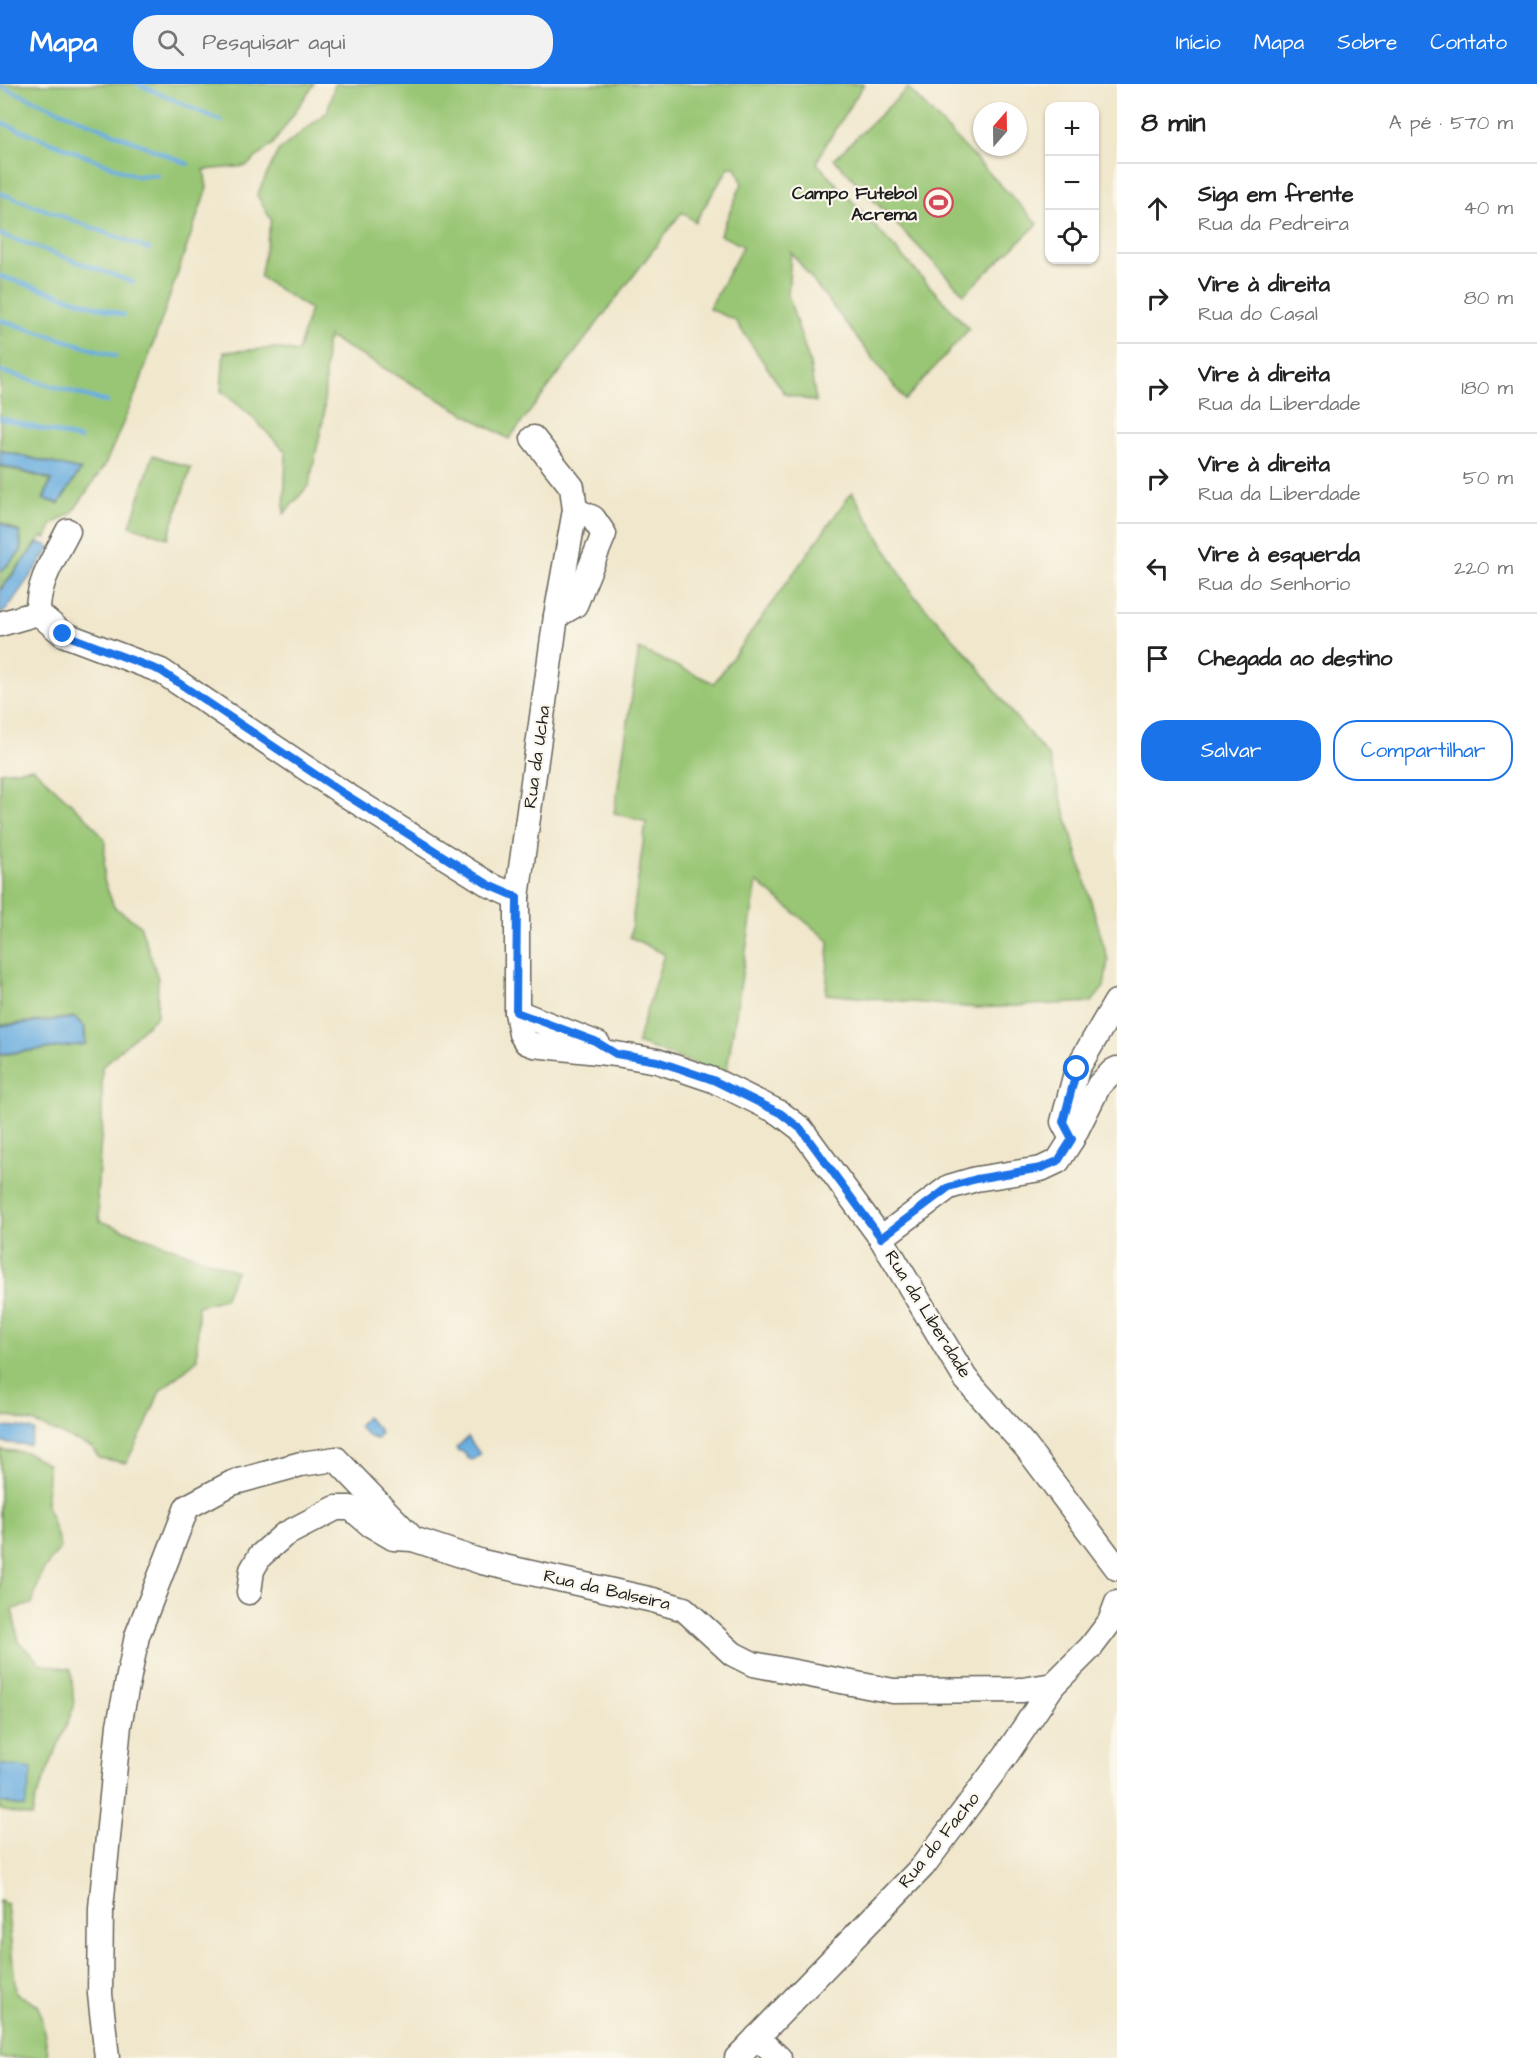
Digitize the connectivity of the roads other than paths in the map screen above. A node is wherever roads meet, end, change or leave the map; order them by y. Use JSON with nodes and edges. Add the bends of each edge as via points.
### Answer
{"nodes":[{"id":1,"x":533,"y":438,"type":"dead end"},
{"id":2,"x":575,"y":510,"type":"junction"},
{"id":3,"x":68,"y":531,"type":"dead end"},
{"id":4,"x":38,"y":613,"type":"junction"},
{"id":5,"x":556,"y":616,"type":"junction"},
{"id":6,"x":0,"y":624,"type":"edge"},
{"id":7,"x":517,"y":897,"type":"junction"},
{"id":8,"x":1116,"y":1002,"type":"edge"},
{"id":9,"x":1117,"y":1069,"type":"edge"},
{"id":10,"x":1072,"y":1139,"type":"junction"},
{"id":11,"x":881,"y":1238,"type":"junction"},
{"id":12,"x":413,"y":1539,"type":"junction"},
{"id":13,"x":1117,"y":1568,"type":"edge"},
{"id":14,"x":249,"y":1592,"type":"dead end"},
{"id":15,"x":1117,"y":1603,"type":"edge"},
{"id":16,"x":1091,"y":1647,"type":"junction"},
{"id":17,"x":1117,"y":1647,"type":"edge"},
{"id":18,"x":1053,"y":1685,"type":"junction"},
{"id":19,"x":757,"y":2037,"type":"junction"},
{"id":20,"x":108,"y":2058,"type":"edge"},
{"id":21,"x":737,"y":2058,"type":"edge"},
{"id":22,"x":779,"y":2058,"type":"edge"}],
"edges":[{"from":1,"to":2,"type":"street","name":"Rua da Ucha","via":[[572,487]]},
{"from":2,"to":5,"type":"street","name":"Rua da Ucha"},
{"from":2,"to":5,"type":"street","via":[[593,518],[604,534],[575,605]]},
{"from":3,"to":4,"type":"street","via":[[40,586]]},
{"from":4,"to":6,"type":"street"},
{"from":4,"to":7,"type":"street","via":[[63,634],[161,671],[343,793],[489,885]]},
{"from":5,"to":7,"type":"street","name":"Rua da Ucha"},
{"from":7,"to":11,"type":"street","name":"Rua da Liberdade","via":[[516,1012],[526,1042],[657,1061],[713,1080],[780,1113],[801,1129]]},
{"from":8,"to":10,"type":"street","via":[[1077,1069],[1063,1122]]},
{"from":9,"to":10,"type":"street","via":[[1099,1085]]},
{"from":10,"to":11,"type":"street","via":[[1058,1161],[1041,1168],[949,1187]]},
{"from":11,"to":13,"type":"street","name":"Rua da Liberdade","via":[[965,1378],[1026,1447]]},
{"from":12,"to":14,"type":"street","via":[[393,1538],[351,1508],[336,1508],[284,1535],[260,1556],[252,1570]]},
{"from":12,"to":18,"type":"street","name":"Rua da Balseira","via":[[482,1562],[684,1609],[733,1654],[753,1664],[893,1691],[1023,1690]]},
{"from":12,"to":20,"type":"street","name":"Rua da Balseira","via":[[336,1459],[232,1483],[187,1507],[137,1636],[119,1725],[101,1908],[100,1994]]},
{"from":15,"to":16,"type":"street","name":"Rua do Facho","via":[[1110,1622]]},
{"from":16,"to":17,"type":"street"},
{"from":16,"to":18,"type":"street","name":"Rua do Facho"},
{"from":18,"to":19,"type":"street","name":"Rua do Facho","via":[[923,1866]]},
{"from":19,"to":21,"type":"street","name":"Rua do Facho"},
{"from":19,"to":22,"type":"street"}]}
